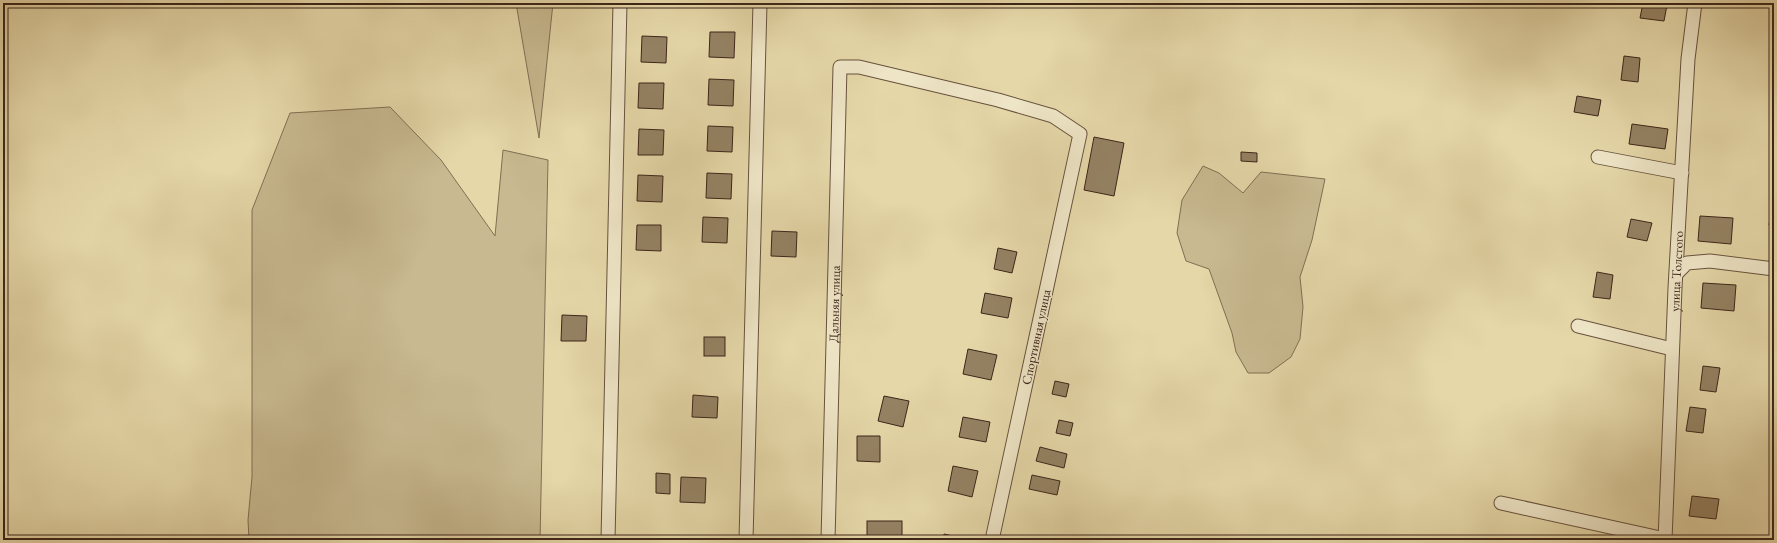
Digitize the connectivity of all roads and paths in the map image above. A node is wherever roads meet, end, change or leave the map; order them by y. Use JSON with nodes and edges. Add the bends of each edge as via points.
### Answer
{"nodes":[{"id":1,"x":620,"y":3,"type":"edge"},
{"id":2,"x":760,"y":3,"type":"edge"},
{"id":3,"x":1695,"y":3,"type":"edge"},
{"id":4,"x":840,"y":67,"type":"joint"},
{"id":5,"x":1598,"y":157,"type":"dead end"},
{"id":6,"x":1682,"y":173,"type":"junction"},
{"id":7,"x":1774,"y":269,"type":"edge"},
{"id":8,"x":1677,"y":273,"type":"junction"},
{"id":9,"x":1578,"y":326,"type":"dead end"},
{"id":10,"x":1672,"y":349,"type":"junction"},
{"id":11,"x":1501,"y":503,"type":"dead end"},
{"id":12,"x":1665,"y":539,"type":"edge"},
{"id":13,"x":608,"y":540,"type":"edge"},
{"id":14,"x":746,"y":540,"type":"edge"},
{"id":15,"x":828,"y":540,"type":"edge"},
{"id":16,"x":992,"y":540,"type":"edge"}],
"edges":[{"from":1,"to":13,"type":"street"},
{"from":2,"to":14,"type":"street"},
{"from":3,"to":6,"type":"street","name":"улица Толстого","via":[[1688,59]]},
{"from":4,"to":15,"type":"street","name":"Дальняя улица"},
{"from":4,"to":16,"type":"street","name":"Спортивная улица","via":[[859,67],[998,100],[1053,116],[1080,134]]},
{"from":5,"to":6,"type":"street"},
{"from":6,"to":8,"type":"street","name":"улица Толстого"},
{"from":7,"to":8,"type":"street","via":[[1710,261],[1688,263]]},
{"from":8,"to":10,"type":"street","name":"улица Толстого"},
{"from":9,"to":10,"type":"street"},
{"from":10,"to":12,"type":"street","name":"улица Толстого"},
{"from":11,"to":12,"type":"street"}]}
